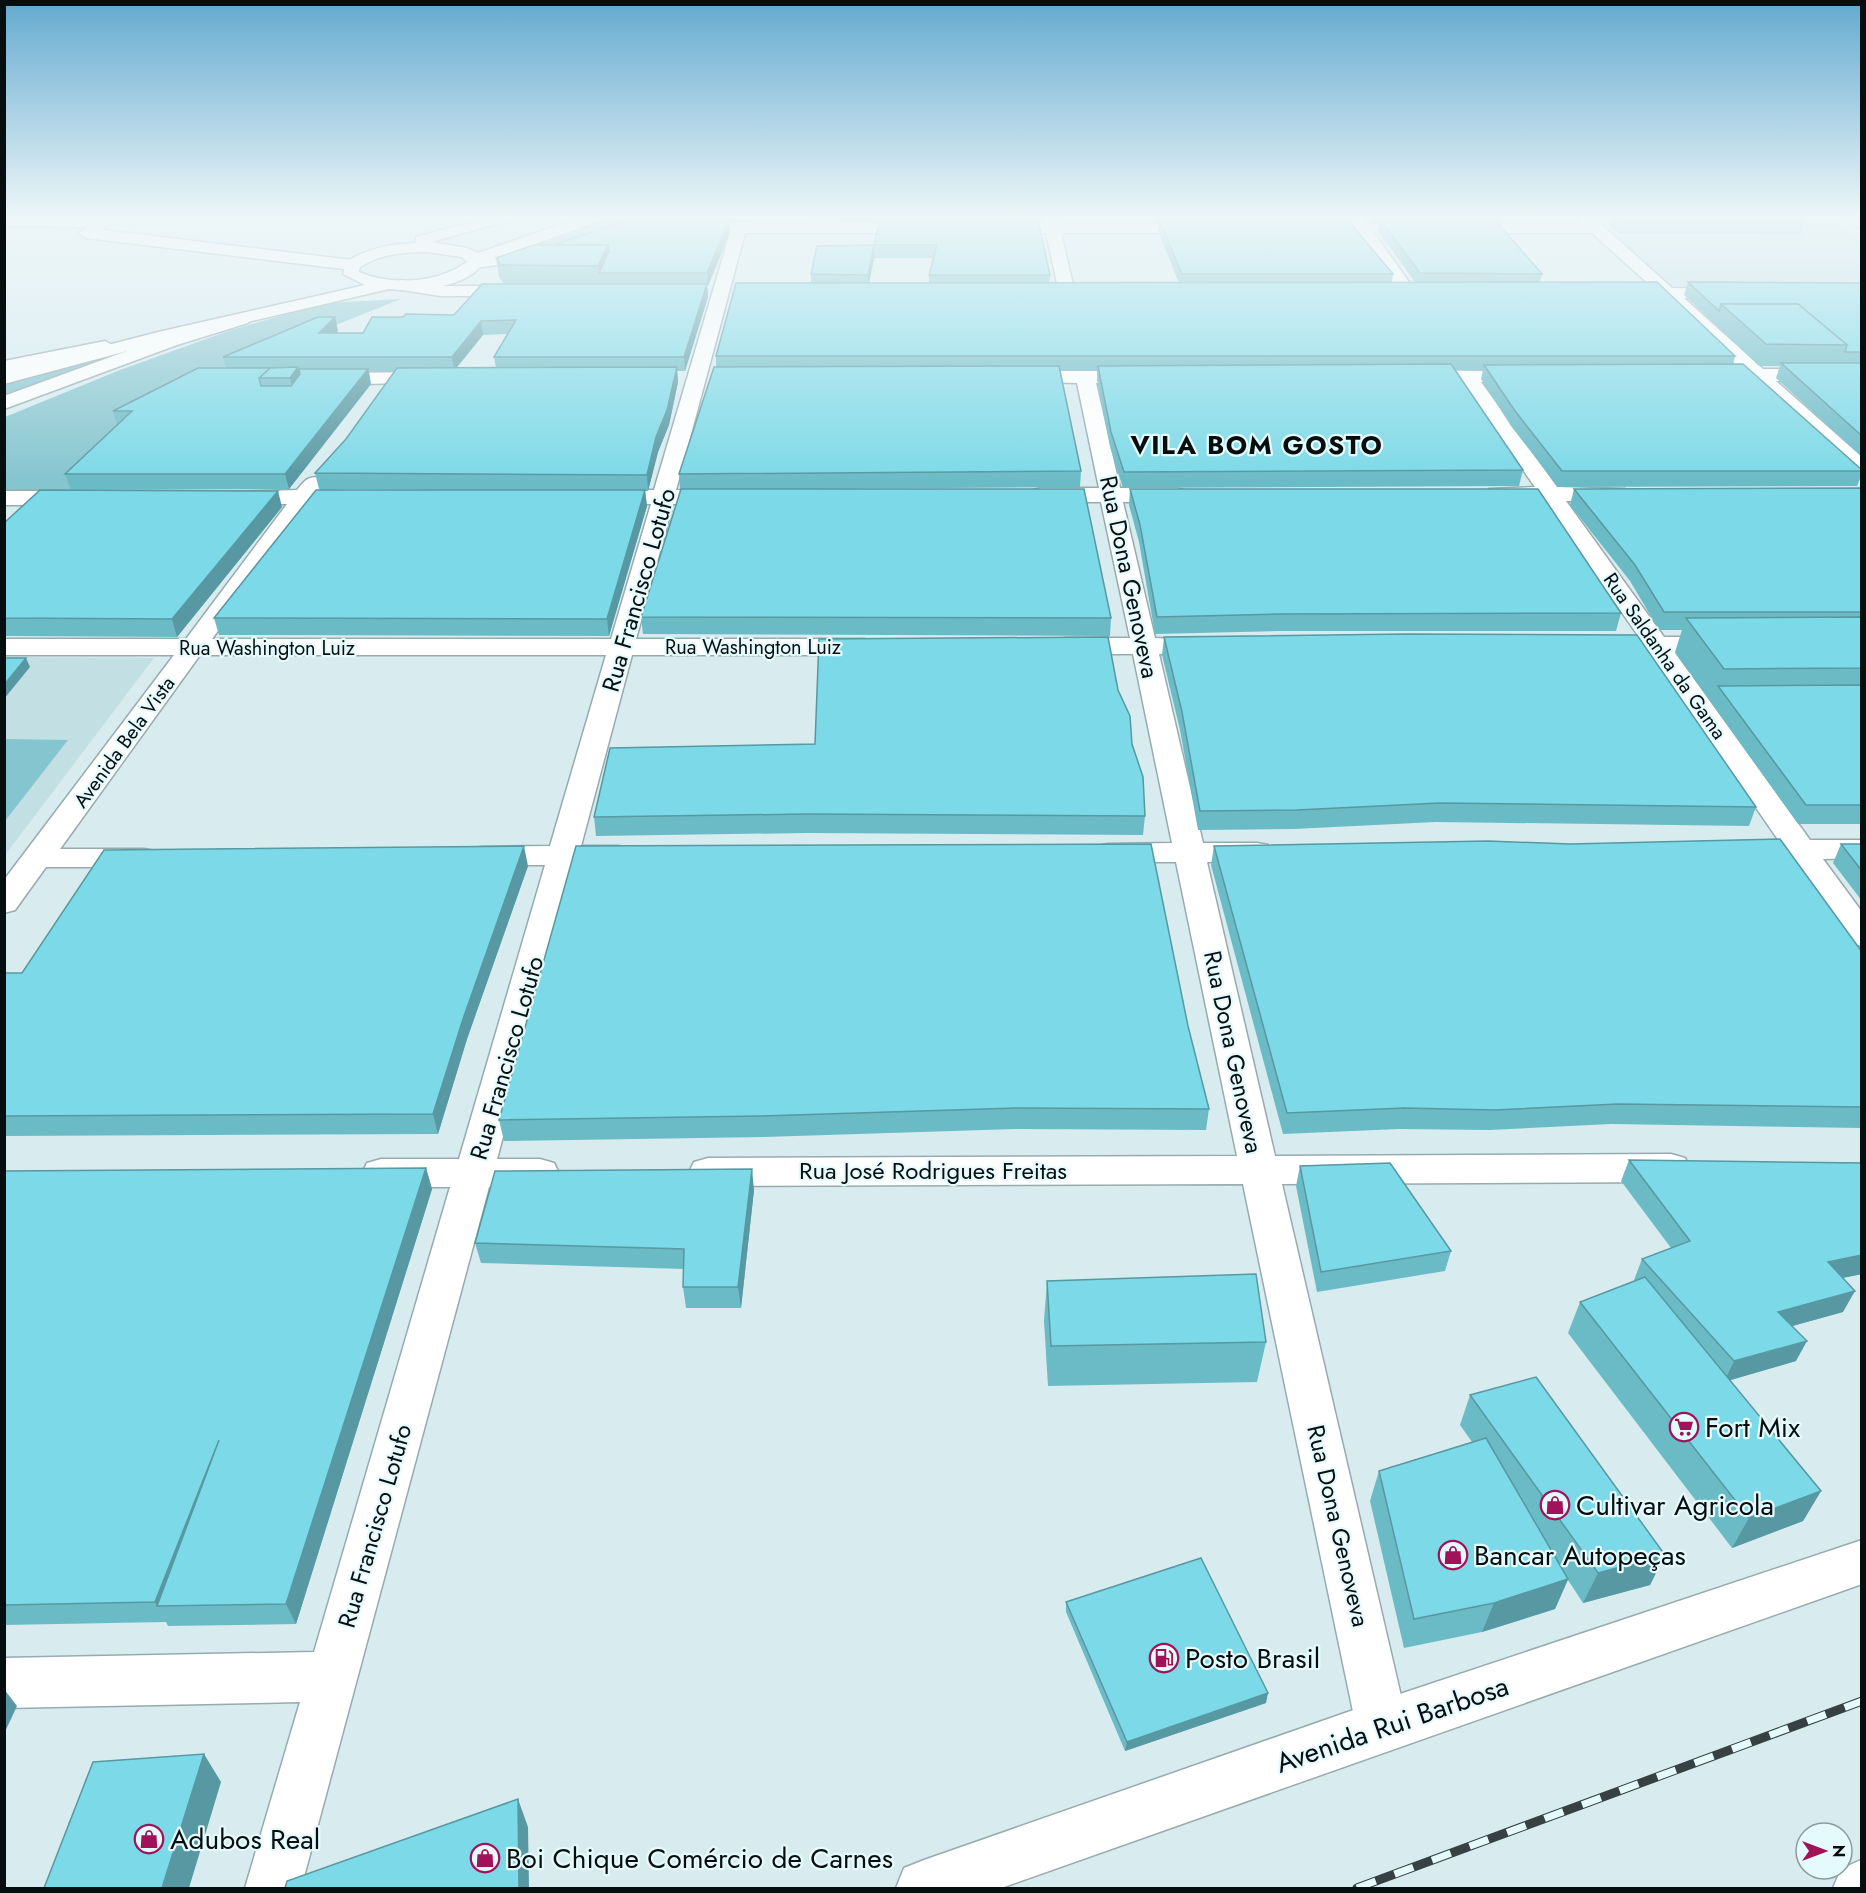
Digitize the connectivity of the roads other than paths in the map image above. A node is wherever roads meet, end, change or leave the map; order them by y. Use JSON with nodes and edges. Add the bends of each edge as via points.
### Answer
{"nodes":[{"id":1,"x":249,"y":304,"type":"edge"},
{"id":2,"x":307,"y":304,"type":"edge"},
{"id":3,"x":714,"y":304,"type":"edge"},
{"id":4,"x":1680,"y":304,"type":"edge"},
{"id":5,"x":243,"y":319,"type":"junction"},
{"id":6,"x":202,"y":321,"type":"junction"},
{"id":7,"x":158,"y":337,"type":"junction"},
{"id":8,"x":4,"y":367,"type":"edge"},
{"id":9,"x":1688,"y":375,"type":"edge"},
{"id":10,"x":1758,"y":375,"type":"junction"},
{"id":11,"x":1862,"y":375,"type":"edge"},
{"id":12,"x":1157,"y":376,"type":"edge"},
{"id":13,"x":1396,"y":376,"type":"edge"},
{"id":14,"x":1467,"y":376,"type":"junction"},
{"id":15,"x":1549,"y":376,"type":"edge"},
{"id":16,"x":991,"y":377,"type":"edge"},
{"id":17,"x":1085,"y":377,"type":"junction"},
{"id":18,"x":4,"y":378,"type":"edge"},
{"id":19,"x":451,"y":378,"type":"edge"},
{"id":20,"x":310,"y":379,"type":"edge"},
{"id":21,"x":392,"y":379,"type":"junction"},
{"id":22,"x":4,"y":403,"type":"edge"},
{"id":23,"x":372,"y":406,"type":"edge"},
{"id":24,"x":331,"y":460,"type":"edge"},
{"id":25,"x":1862,"y":469,"type":"edge"},
{"id":26,"x":1551,"y":493,"type":"junction"},
{"id":27,"x":1480,"y":494,"type":"edge"},
{"id":28,"x":1635,"y":494,"type":"edge"},
{"id":29,"x":1111,"y":495,"type":"junction"},
{"id":30,"x":1194,"y":495,"type":"edge"},
{"id":31,"x":1017,"y":496,"type":"edge"},
{"id":32,"x":208,"y":497,"type":"edge"},
{"id":33,"x":304,"y":497,"type":"junction"},
{"id":34,"x":374,"y":497,"type":"edge"},
{"id":35,"x":584,"y":497,"type":"edge"},
{"id":36,"x":666,"y":497,"type":"junction"},
{"id":37,"x":748,"y":497,"type":"edge"},
{"id":38,"x":4,"y":498,"type":"edge"},
{"id":39,"x":100,"y":498,"type":"edge"},
{"id":40,"x":1573,"y":645,"type":"edge"},
{"id":41,"x":1656,"y":645,"type":"junction"},
{"id":42,"x":1748,"y":645,"type":"edge"},
{"id":43,"x":1037,"y":646,"type":"edge"},
{"id":44,"x":1144,"y":646,"type":"junction"},
{"id":45,"x":1239,"y":646,"type":"edge"},
{"id":46,"x":4,"y":647,"type":"edge"},
{"id":47,"x":883,"y":647,"type":"edge"},
{"id":48,"x":193,"y":648,"type":"junction"},
{"id":49,"x":622,"y":648,"type":"junction"},
{"id":50,"x":1862,"y":849,"type":"edge"},
{"id":51,"x":1717,"y":850,"type":"edge"},
{"id":52,"x":1800,"y":850,"type":"junction"},
{"id":53,"x":1189,"y":852,"type":"junction"},
{"id":54,"x":1285,"y":852,"type":"edge"},
{"id":55,"x":1083,"y":853,"type":"edge"},
{"id":56,"x":646,"y":855,"type":"edge"},
{"id":57,"x":456,"y":856,"type":"edge"},
{"id":58,"x":563,"y":856,"type":"junction"},
{"id":59,"x":38,"y":858,"type":"junction"},
{"id":60,"x":169,"y":858,"type":"edge"},
{"id":61,"x":4,"y":903,"type":"edge"},
{"id":62,"x":1862,"y":936,"type":"edge"},
{"id":63,"x":1708,"y":1168,"type":"edge"},
{"id":64,"x":1258,"y":1170,"type":"junction"},
{"id":65,"x":676,"y":1172,"type":"edge"},
{"id":66,"x":345,"y":1173,"type":"edge"},
{"id":67,"x":474,"y":1173,"type":"junction"},
{"id":68,"x":570,"y":1173,"type":"edge"},
{"id":69,"x":1862,"y":1562,"type":"edge"},
{"id":70,"x":333,"y":1676,"type":"junction"},
{"id":71,"x":4,"y":1683,"type":"edge"},
{"id":72,"x":1382,"y":1726,"type":"junction"},
{"id":73,"x":273,"y":1888,"type":"edge"},
{"id":74,"x":924,"y":1888,"type":"edge"}],
"edges":[{"from":1,"to":6,"type":"main road"},
{"from":2,"to":5,"type":"main road"},
{"from":3,"to":36,"type":"main road","name":"Rua Francisco Lotufo"},
{"from":4,"to":10,"type":"main road"},
{"from":5,"to":7,"type":"main road"},
{"from":5,"to":22,"type":"main road","via":[[137,353]]},
{"from":6,"to":7,"type":"main road"},
{"from":6,"to":8,"type":"main road"},
{"from":7,"to":18,"type":"main road"},
{"from":9,"to":10,"type":"main road"},
{"from":10,"to":11,"type":"main road"},
{"from":10,"to":25,"type":"main road"},
{"from":12,"to":17,"type":"main road"},
{"from":13,"to":14,"type":"main road"},
{"from":14,"to":15,"type":"main road"},
{"from":14,"to":26,"type":"main road","name":"Rua Saldanha da Gama"},
{"from":16,"to":17,"type":"main road"},
{"from":17,"to":29,"type":"main road","name":"Rua Dona Genoveva"},
{"from":19,"to":21,"type":"main road"},
{"from":20,"to":21,"type":"main road"},
{"from":21,"to":23,"type":"main road"},
{"from":24,"to":33,"type":"main road","name":"Avenida Bela Vista"},
{"from":26,"to":27,"type":"main road"},
{"from":26,"to":28,"type":"main road"},
{"from":26,"to":41,"type":"main road","name":"Rua Saldanha da Gama"},
{"from":29,"to":30,"type":"main road"},
{"from":29,"to":31,"type":"main road"},
{"from":29,"to":44,"type":"main road","name":"Rua Dona Genoveva"},
{"from":32,"to":33,"type":"main road"},
{"from":33,"to":34,"type":"main road"},
{"from":33,"to":48,"type":"main road","name":"Avenida Bela Vista"},
{"from":35,"to":36,"type":"main road"},
{"from":36,"to":37,"type":"main road"},
{"from":36,"to":49,"type":"main road","name":"Rua Francisco Lotufo"},
{"from":38,"to":39,"type":"main road"},
{"from":40,"to":41,"type":"main road"},
{"from":41,"to":42,"type":"main road"},
{"from":41,"to":52,"type":"main road","name":"Rua Saldanha da Gama"},
{"from":43,"to":44,"type":"main road"},
{"from":44,"to":45,"type":"main road"},
{"from":44,"to":53,"type":"main road","name":"Rua Dona Genoveva"},
{"from":46,"to":48,"type":"main road","name":"Rua Washington Luiz"},
{"from":47,"to":49,"type":"main road","name":"Rua Washington Luiz"},
{"from":48,"to":49,"type":"main road","name":"Rua Washington Luiz"},
{"from":48,"to":59,"type":"main road","name":"Avenida Bela Vista"},
{"from":49,"to":58,"type":"main road","name":"Rua Francisco Lotufo"},
{"from":50,"to":52,"type":"main road"},
{"from":51,"to":52,"type":"main road"},
{"from":52,"to":62,"type":"main road","name":"Rua Saldanha da Gama"},
{"from":53,"to":54,"type":"main road"},
{"from":53,"to":55,"type":"main road"},
{"from":53,"to":64,"type":"main road","name":"Rua Dona Genoveva"},
{"from":56,"to":58,"type":"main road"},
{"from":57,"to":58,"type":"main road"},
{"from":58,"to":67,"type":"main road","name":"Rua Francisco Lotufo"},
{"from":59,"to":60,"type":"main road"},
{"from":59,"to":61,"type":"main road","name":"Avenida Bela Vista"},
{"from":63,"to":64,"type":"main road","name":"Rua José Rodrigues Freitas"},
{"from":64,"to":65,"type":"main road","name":"Rua José Rodrigues Freitas"},
{"from":64,"to":72,"type":"main road","name":"Rua Dona Genoveva"},
{"from":66,"to":67,"type":"main road"},
{"from":67,"to":68,"type":"main road"},
{"from":67,"to":70,"type":"main road","name":"Rua Francisco Lotufo"},
{"from":69,"to":72,"type":"main road","name":"Avenida Rui Barbosa"},
{"from":70,"to":71,"type":"main road"},
{"from":70,"to":73,"type":"main road","name":"Rua Francisco Lotufo"},
{"from":72,"to":74,"type":"main road","name":"Avenida Rui Barbosa"}]}
